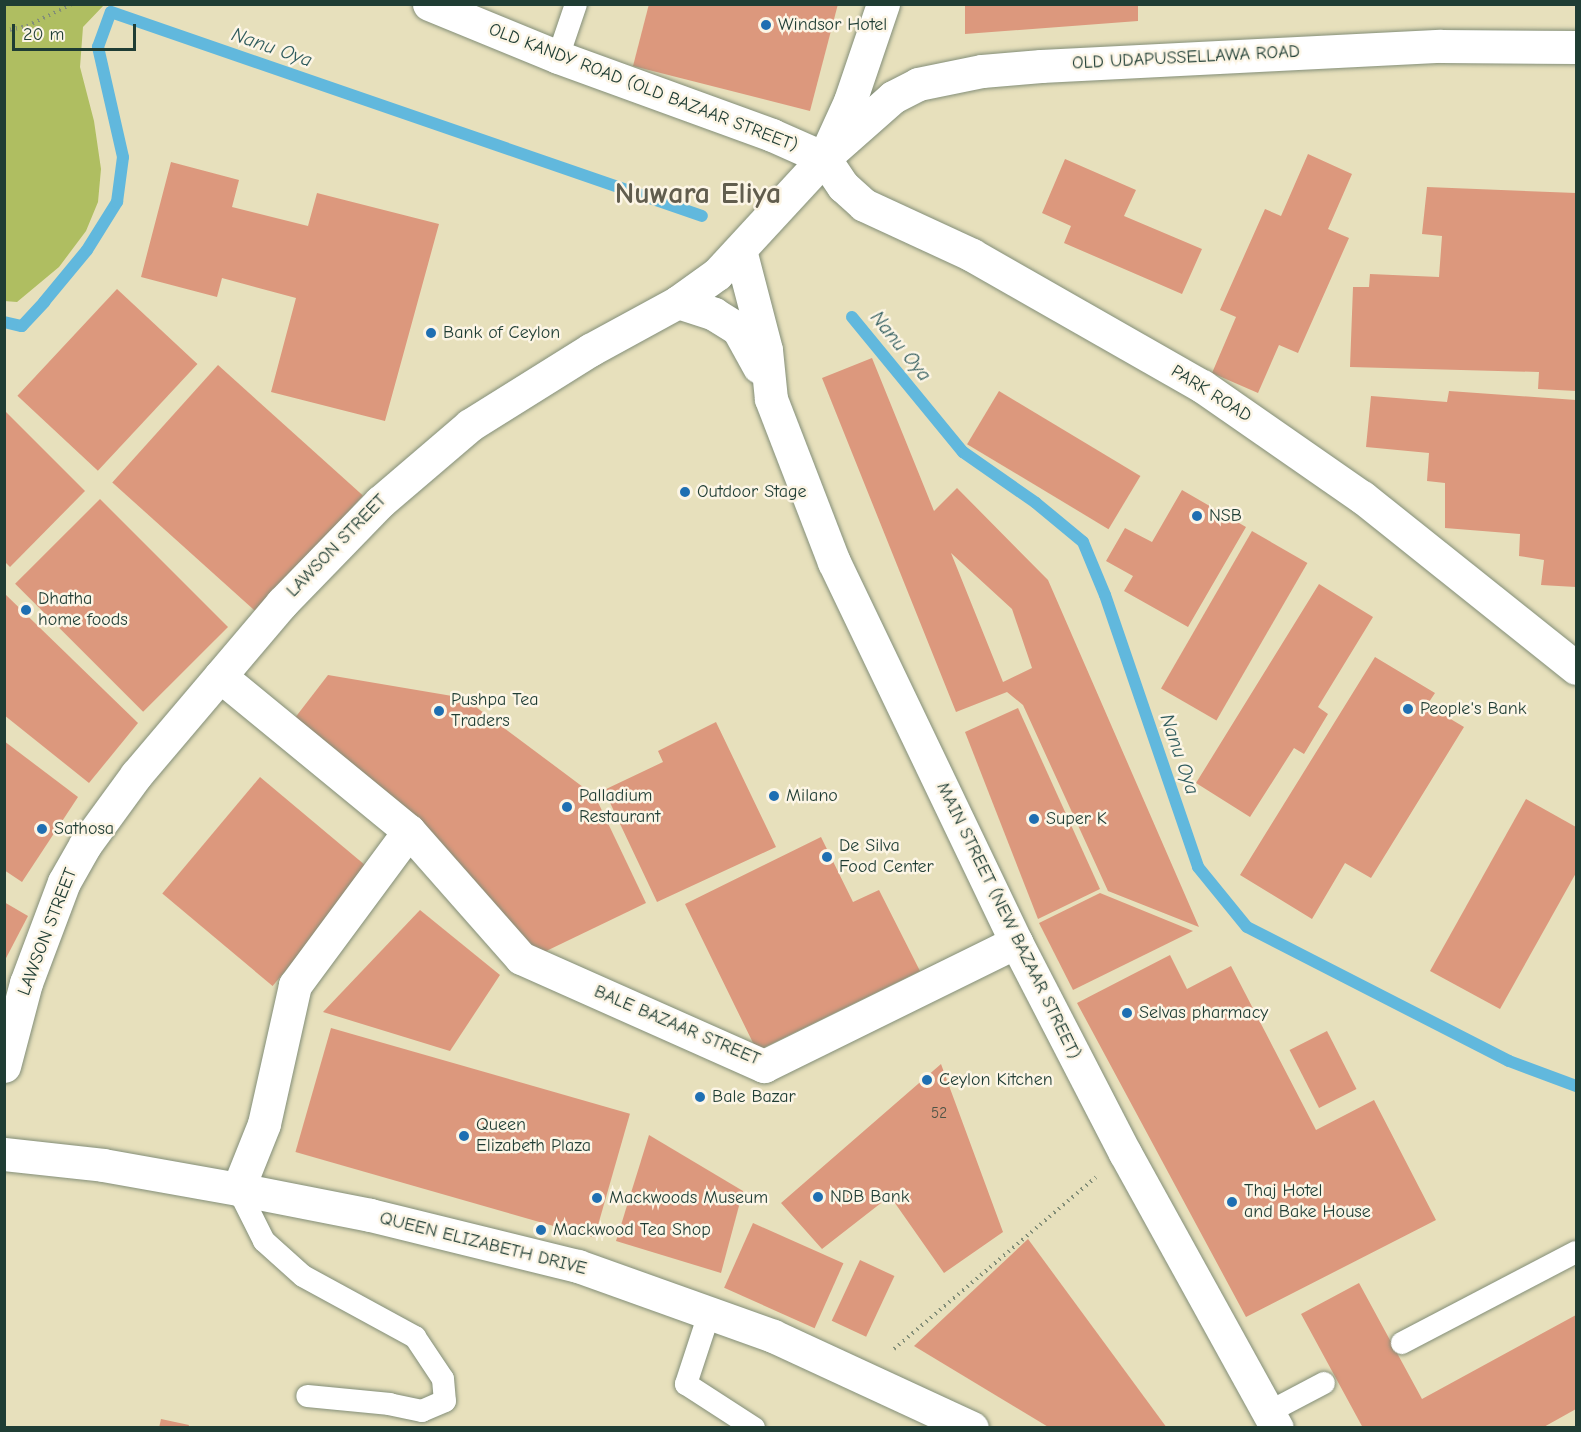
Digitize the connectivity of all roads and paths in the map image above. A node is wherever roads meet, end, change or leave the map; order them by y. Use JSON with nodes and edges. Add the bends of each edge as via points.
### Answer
{"nodes":[{"id":1,"x":72,"y":4,"type":"edge"},
{"id":2,"x":429,"y":4,"type":"edge"},
{"id":3,"x":576,"y":4,"type":"edge"},
{"id":4,"x":883,"y":4,"type":"edge"},
{"id":5,"x":4,"y":31,"type":"edge"},
{"id":6,"x":1576,"y":46,"type":"edge"},
{"id":7,"x":558,"y":57,"type":"junction"},
{"id":8,"x":824,"y":158,"type":"junction"},
{"id":9,"x":740,"y":250,"type":"junction"},
{"id":10,"x":678,"y":302,"type":"junction"},
{"id":11,"x":771,"y":399,"type":"junction"},
{"id":12,"x":1576,"y":668,"type":"edge"},
{"id":13,"x":220,"y":676,"type":"junction"},
{"id":14,"x":409,"y":831,"type":"junction"},
{"id":15,"x":1016,"y":942,"type":"junction"},
{"id":16,"x":4,"y":1066,"type":"edge"},
{"id":17,"x":1125,"y":1153,"type":"junction"},
{"id":18,"x":4,"y":1154,"type":"edge"},
{"id":19,"x":238,"y":1189,"type":"junction"},
{"id":20,"x":1576,"y":1252,"type":"edge"},
{"id":21,"x":709,"y":1314,"type":"junction"},
{"id":22,"x":1402,"y":1343,"type":"dead end"},
{"id":23,"x":883,"y":1350,"type":"dead end"},
{"id":24,"x":1324,"y":1383,"type":"dead end"},
{"id":25,"x":308,"y":1396,"type":"dead end"},
{"id":26,"x":1273,"y":1420,"type":"edge"},
{"id":27,"x":754,"y":1428,"type":"edge"},
{"id":28,"x":972,"y":1428,"type":"edge"}],
"edges":[{"from":1,"to":5,"type":"path","via":[[27,26]]},
{"from":2,"to":7,"type":"main road","name":"OLD KANDY ROAD (OLD BAZAAR STREET)"},
{"from":3,"to":7,"type":"lane"},
{"from":4,"to":8,"type":"main road","via":[[857,82]]},
{"from":6,"to":8,"type":"main road","name":"OLD UDAPUSSELLAWA ROAD","via":[[1441,46],[1162,58],[982,71],[918,84],[893,97]]},
{"from":7,"to":8,"type":"main road","name":"OLD KANDY ROAD (OLD BAZAAR STREET)","via":[[772,135]]},
{"from":8,"to":9,"type":"main road","name":"LAWSON STREET"},
{"from":8,"to":12,"type":"main road","name":"PARK ROAD","via":[[843,186],[864,205],[972,255],[1202,386],[1262,425],[1437,554]]},
{"from":9,"to":10,"type":"main road","name":"LAWSON STREET","via":[[717,274]]},
{"from":9,"to":11,"type":"main road","name":"MAIN STREET (NEW BAZAAR STREET)","via":[[766,350]]},
{"from":10,"to":11,"type":"main road","name":"MAIN STREET (NEW BAZAAR STREET)","via":[[714,314],[738,329],[752,350]]},
{"from":10,"to":13,"type":"main road","name":"LAWSON STREET","via":[[510,398],[437,452],[380,502],[282,603]]},
{"from":11,"to":15,"type":"main road","name":"MAIN STREET (NEW BAZAAR STREET)","via":[[834,562]]},
{"from":13,"to":14,"type":"main road"},
{"from":13,"to":16,"type":"main road","name":"LAWSON STREET","via":[[109,810],[64,882],[26,983]]},
{"from":14,"to":15,"type":"main road","name":"BALE BAZAAR STREET","via":[[521,958],[764,1066]]},
{"from":14,"to":19,"type":"main road","via":[[295,985],[264,1124]]},
{"from":15,"to":17,"type":"main road","name":"MAIN STREET (NEW BAZAAR STREET)"},
{"from":17,"to":23,"type":"path","via":[[895,1348]]},
{"from":17,"to":26,"type":"main road","name":"MAIN STREET (NEW BAZAAR STREET)"},
{"from":18,"to":19,"type":"main road","name":"QUEEN ELIZABETH DRIVE","via":[[103,1165]]},
{"from":19,"to":21,"type":"main road","name":"QUEEN ELIZABETH DRIVE","via":[[520,1250],[578,1266]]},
{"from":19,"to":25,"type":"lane","via":[[264,1241],[303,1276],[415,1337],[443,1379],[445,1401],[422,1411]]},
{"from":20,"to":22,"type":"lane"},
{"from":21,"to":27,"type":"lane","via":[[686,1384]]},
{"from":21,"to":28,"type":"main road","name":"QUEEN ELIZABETH DRIVE","via":[[825,1357]]},
{"from":24,"to":26,"type":"lane"}]}
